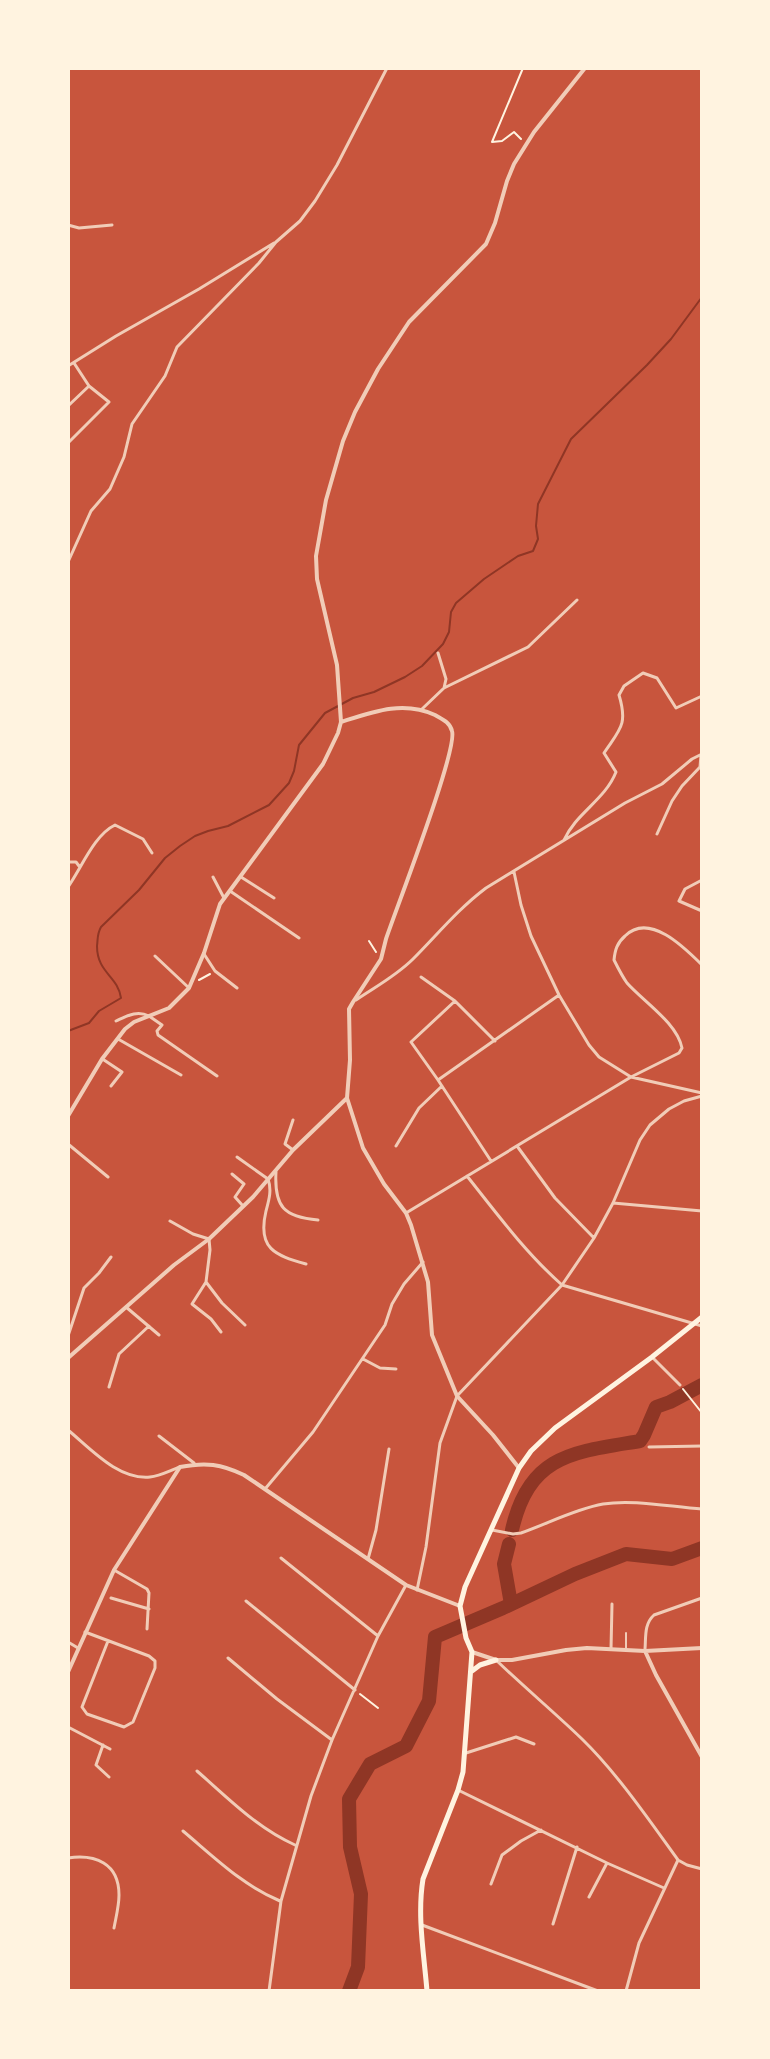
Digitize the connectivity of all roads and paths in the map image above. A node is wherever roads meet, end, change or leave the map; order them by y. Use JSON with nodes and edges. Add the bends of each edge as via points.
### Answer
{"nodes":[{"id":1,"x":387,"y":68,"type":"edge"},
{"id":2,"x":523,"y":68,"type":"edge"},
{"id":3,"x":585,"y":68,"type":"edge"},
{"id":4,"x":527,"y":144,"type":"junction"},
{"id":5,"x":68,"y":225,"type":"edge"},
{"id":6,"x":112,"y":225,"type":"dead end"},
{"id":7,"x":276,"y":242,"type":"junction"},
{"id":8,"x":74,"y":363,"type":"junction"},
{"id":9,"x":68,"y":366,"type":"edge"},
{"id":10,"x":89,"y":386,"type":"junction"},
{"id":11,"x":68,"y":406,"type":"edge"},
{"id":12,"x":68,"y":443,"type":"edge"},
{"id":13,"x":68,"y":562,"type":"edge"},
{"id":14,"x":577,"y":600,"type":"dead end"},
{"id":15,"x":438,"y":653,"type":"dead end"},
{"id":16,"x":444,"y":688,"type":"junction"},
{"id":17,"x":702,"y":696,"type":"edge"},
{"id":18,"x":422,"y":709,"type":"junction"},
{"id":19,"x":341,"y":722,"type":"junction"},
{"id":20,"x":701,"y":755,"type":"edge"},
{"id":21,"x":657,"y":834,"type":"dead end"},
{"id":22,"x":564,"y":840,"type":"junction"},
{"id":23,"x":152,"y":853,"type":"dead end"},
{"id":24,"x":68,"y":862,"type":"edge"},
{"id":25,"x":80,"y":866,"type":"junction"},
{"id":26,"x":514,"y":872,"type":"junction"},
{"id":27,"x":213,"y":877,"type":"dead end"},
{"id":28,"x":241,"y":877,"type":"junction"},
{"id":29,"x":702,"y":880,"type":"edge"},
{"id":30,"x":68,"y":887,"type":"edge"},
{"id":31,"x":230,"y":891,"type":"junction"},
{"id":32,"x":224,"y":898,"type":"junction"},
{"id":33,"x":274,"y":898,"type":"dead end"},
{"id":34,"x":702,"y":911,"type":"edge"},
{"id":35,"x":299,"y":938,"type":"dead end"},
{"id":36,"x":369,"y":941,"type":"dead end"},
{"id":37,"x":204,"y":953,"type":"junction"},
{"id":38,"x":155,"y":956,"type":"dead end"},
{"id":39,"x":381,"y":959,"type":"junction"},
{"id":40,"x":702,"y":965,"type":"edge"},
{"id":41,"x":215,"y":971,"type":"junction"},
{"id":42,"x":421,"y":977,"type":"dead end"},
{"id":43,"x":197,"y":981,"type":"dead end"},
{"id":44,"x":189,"y":988,"type":"junction"},
{"id":45,"x":237,"y":988,"type":"dead end"},
{"id":46,"x":559,"y":995,"type":"junction"},
{"id":47,"x":455,"y":1001,"type":"junction"},
{"id":48,"x":353,"y":1002,"type":"junction"},
{"id":49,"x":149,"y":1016,"type":"junction"},
{"id":50,"x":116,"y":1021,"type":"dead end"},
{"id":51,"x":117,"y":1038,"type":"junction"},
{"id":52,"x":495,"y":1041,"type":"junction"},
{"id":53,"x":102,"y":1059,"type":"junction"},
{"id":54,"x":181,"y":1075,"type":"dead end"},
{"id":55,"x":217,"y":1076,"type":"dead end"},
{"id":56,"x":631,"y":1077,"type":"junction"},
{"id":57,"x":438,"y":1080,"type":"junction"},
{"id":58,"x":111,"y":1086,"type":"dead end"},
{"id":59,"x":442,"y":1086,"type":"junction"},
{"id":60,"x":702,"y":1094,"type":"edge"},
{"id":61,"x":347,"y":1098,"type":"junction"},
{"id":62,"x":70,"y":1109,"type":"edge"},
{"id":63,"x":68,"y":1116,"type":"edge"},
{"id":64,"x":293,"y":1120,"type":"dead end"},
{"id":65,"x":68,"y":1144,"type":"edge"},
{"id":66,"x":396,"y":1146,"type":"dead end"},
{"id":67,"x":517,"y":1146,"type":"junction"},
{"id":68,"x":293,"y":1150,"type":"junction"},
{"id":69,"x":237,"y":1157,"type":"dead end"},
{"id":70,"x":491,"y":1162,"type":"junction"},
{"id":71,"x":276,"y":1169,"type":"junction"},
{"id":72,"x":232,"y":1174,"type":"dead end"},
{"id":73,"x":467,"y":1176,"type":"junction"},
{"id":74,"x":108,"y":1177,"type":"dead end"},
{"id":75,"x":268,"y":1179,"type":"junction"},
{"id":76,"x":613,"y":1203,"type":"junction"},
{"id":77,"x":243,"y":1206,"type":"junction"},
{"id":78,"x":702,"y":1211,"type":"edge"},
{"id":79,"x":406,"y":1213,"type":"junction"},
{"id":80,"x":318,"y":1220,"type":"dead end"},
{"id":81,"x":170,"y":1221,"type":"dead end"},
{"id":82,"x":594,"y":1238,"type":"junction"},
{"id":83,"x":209,"y":1239,"type":"junction"},
{"id":84,"x":111,"y":1257,"type":"dead end"},
{"id":85,"x":423,"y":1262,"type":"junction"},
{"id":86,"x":306,"y":1264,"type":"dead end"},
{"id":87,"x":206,"y":1282,"type":"junction"},
{"id":88,"x":562,"y":1285,"type":"junction"},
{"id":89,"x":126,"y":1307,"type":"junction"},
{"id":90,"x":702,"y":1317,"type":"edge"},
{"id":91,"x":694,"y":1323,"type":"junction"},
{"id":92,"x":245,"y":1325,"type":"dead end"},
{"id":93,"x":149,"y":1326,"type":"junction"},
{"id":94,"x":702,"y":1326,"type":"edge"},
{"id":95,"x":221,"y":1332,"type":"dead end"},
{"id":96,"x":159,"y":1335,"type":"dead end"},
{"id":97,"x":68,"y":1336,"type":"edge"},
{"id":98,"x":652,"y":1357,"type":"junction"},
{"id":99,"x":68,"y":1358,"type":"edge"},
{"id":100,"x":363,"y":1359,"type":"junction"},
{"id":101,"x":396,"y":1369,"type":"dead end"},
{"id":102,"x":680,"y":1385,"type":"joint"},
{"id":103,"x":109,"y":1387,"type":"dead end"},
{"id":104,"x":457,"y":1396,"type":"junction"},
{"id":105,"x":702,"y":1413,"type":"edge"},
{"id":106,"x":68,"y":1430,"type":"edge"},
{"id":107,"x":159,"y":1436,"type":"dead end"},
{"id":108,"x":702,"y":1446,"type":"edge"},
{"id":109,"x":649,"y":1447,"type":"dead end"},
{"id":110,"x":389,"y":1449,"type":"dead end"},
{"id":111,"x":195,"y":1464,"type":"junction"},
{"id":112,"x":180,"y":1467,"type":"junction"},
{"id":113,"x":519,"y":1468,"type":"junction"},
{"id":114,"x":265,"y":1489,"type":"junction"},
{"id":115,"x":702,"y":1509,"type":"edge"},
{"id":116,"x":491,"y":1529,"type":"junction"},
{"id":117,"x":281,"y":1558,"type":"dead end"},
{"id":118,"x":368,"y":1559,"type":"junction"},
{"id":119,"x":114,"y":1570,"type":"junction"},
{"id":120,"x":406,"y":1585,"type":"junction"},
{"id":121,"x":417,"y":1590,"type":"junction"},
{"id":122,"x":111,"y":1598,"type":"dead end"},
{"id":123,"x":702,"y":1598,"type":"edge"},
{"id":124,"x":246,"y":1601,"type":"dead end"},
{"id":125,"x":612,"y":1604,"type":"dead end"},
{"id":126,"x":460,"y":1606,"type":"junction"},
{"id":127,"x":149,"y":1609,"type":"junction"},
{"id":128,"x":147,"y":1629,"type":"dead end"},
{"id":129,"x":85,"y":1632,"type":"junction"},
{"id":130,"x":626,"y":1633,"type":"dead end"},
{"id":131,"x":378,"y":1636,"type":"junction"},
{"id":132,"x":108,"y":1641,"type":"junction"},
{"id":133,"x":68,"y":1642,"type":"edge"},
{"id":134,"x":78,"y":1648,"type":"junction"},
{"id":135,"x":702,"y":1648,"type":"edge"},
{"id":136,"x":611,"y":1649,"type":"junction"},
{"id":137,"x":626,"y":1650,"type":"junction"},
{"id":138,"x":645,"y":1651,"type":"junction"},
{"id":139,"x":472,"y":1652,"type":"junction"},
{"id":140,"x":228,"y":1658,"type":"dead end"},
{"id":141,"x":496,"y":1660,"type":"junction"},
{"id":142,"x":68,"y":1672,"type":"edge"},
{"id":143,"x":471,"y":1672,"type":"junction"},
{"id":144,"x":355,"y":1690,"type":"junction"},
{"id":145,"x":378,"y":1708,"type":"dead end"},
{"id":146,"x":68,"y":1727,"type":"edge"},
{"id":147,"x":332,"y":1740,"type":"junction"},
{"id":148,"x":534,"y":1744,"type":"dead end"},
{"id":149,"x":103,"y":1745,"type":"junction"},
{"id":150,"x":110,"y":1749,"type":"dead end"},
{"id":151,"x":465,"y":1754,"type":"junction"},
{"id":152,"x":702,"y":1757,"type":"edge"},
{"id":153,"x":197,"y":1771,"type":"dead end"},
{"id":154,"x":109,"y":1777,"type":"dead end"},
{"id":155,"x":458,"y":1790,"type":"junction"},
{"id":156,"x":541,"y":1830,"type":"junction"},
{"id":157,"x":183,"y":1831,"type":"dead end"},
{"id":158,"x":295,"y":1845,"type":"junction"},
{"id":159,"x":577,"y":1847,"type":"junction"},
{"id":160,"x":68,"y":1858,"type":"edge"},
{"id":161,"x":678,"y":1860,"type":"junction"},
{"id":162,"x":607,"y":1863,"type":"junction"},
{"id":163,"x":702,"y":1869,"type":"edge"},
{"id":164,"x":491,"y":1884,"type":"dead end"},
{"id":165,"x":664,"y":1888,"type":"junction"},
{"id":166,"x":589,"y":1897,"type":"dead end"},
{"id":167,"x":281,"y":1901,"type":"junction"},
{"id":168,"x":420,"y":1924,"type":"junction"},
{"id":169,"x":553,"y":1924,"type":"dead end"},
{"id":170,"x":114,"y":1928,"type":"dead end"},
{"id":171,"x":269,"y":1991,"type":"edge"},
{"id":172,"x":427,"y":1991,"type":"edge"},
{"id":173,"x":598,"y":1991,"type":"edge"},
{"id":174,"x":626,"y":1991,"type":"edge"}],
"edges":[{"from":1,"to":7,"type":"street","via":[[315,201]]},
{"from":2,"to":4,"type":"path","via":[[492,142],[514,132]]},
{"from":3,"to":4,"type":"street"},
{"from":4,"to":19,"type":"street","via":[[507,181],[486,244],[409,322],[378,369],[343,441],[316,556],[337,665]]},
{"from":5,"to":6,"type":"street"},
{"from":7,"to":8,"type":"street"},
{"from":7,"to":13,"type":"street","via":[[177,347],[165,376],[132,424],[110,489],[91,511]]},
{"from":8,"to":9,"type":"street"},
{"from":8,"to":10,"type":"street"},
{"from":10,"to":11,"type":"street"},
{"from":10,"to":12,"type":"street","via":[[108,404]]},
{"from":14,"to":16,"type":"street","via":[[528,647]]},
{"from":15,"to":16,"type":"street"},
{"from":16,"to":18,"type":"street"},
{"from":17,"to":22,"type":"street","via":[[676,708],[657,678],[643,673],[624,686],[619,695],[623,723],[604,753],[616,772],[611,786]]},
{"from":18,"to":19,"type":"street","via":[[386,707]]},
{"from":18,"to":39,"type":"street","via":[[445,720],[453,741]]},
{"from":19,"to":28,"type":"street","via":[[323,764]]},
{"from":20,"to":21,"type":"street","via":[[700,767],[672,801]]},
{"from":20,"to":22,"type":"street","via":[[662,784]]},
{"from":22,"to":26,"type":"street"},
{"from":23,"to":25,"type":"street","via":[[143,839],[115,825]]},
{"from":24,"to":25,"type":"street"},
{"from":25,"to":30,"type":"street"},
{"from":26,"to":46,"type":"street","via":[[531,936]]},
{"from":26,"to":48,"type":"street","via":[[467,902],[412,960]]},
{"from":27,"to":32,"type":"street"},
{"from":28,"to":31,"type":"street"},
{"from":28,"to":33,"type":"street"},
{"from":29,"to":34,"type":"street","via":[[685,889],[679,901]]},
{"from":31,"to":32,"type":"street"},
{"from":31,"to":35,"type":"street"},
{"from":32,"to":37,"type":"street"},
{"from":36,"to":39,"type":"path"},
{"from":37,"to":41,"type":"street"},
{"from":37,"to":44,"type":"street"},
{"from":38,"to":44,"type":"street"},
{"from":39,"to":48,"type":"street"},
{"from":40,"to":56,"type":"street","via":[[684,947],[646,927],[628,933],[617,945],[614,960],[625,981],[672,1027],[682,1048]]},
{"from":41,"to":43,"type":"path"},
{"from":41,"to":45,"type":"street"},
{"from":42,"to":47,"type":"street"},
{"from":44,"to":49,"type":"street","via":[[169,1008]]},
{"from":46,"to":52,"type":"street"},
{"from":46,"to":56,"type":"street","via":[[599,1057]]},
{"from":47,"to":52,"type":"street"},
{"from":47,"to":57,"type":"street","via":[[411,1042]]},
{"from":48,"to":61,"type":"street","via":[[348,1014]]},
{"from":49,"to":50,"type":"street","via":[[134,1013]]},
{"from":49,"to":51,"type":"street"},
{"from":49,"to":55,"type":"street","via":[[162,1025],[158,1035]]},
{"from":51,"to":53,"type":"street"},
{"from":51,"to":54,"type":"street"},
{"from":52,"to":57,"type":"street"},
{"from":53,"to":58,"type":"street","via":[[122,1072]]},
{"from":53,"to":62,"type":"street"},
{"from":56,"to":60,"type":"street"},
{"from":56,"to":67,"type":"street"},
{"from":57,"to":59,"type":"street"},
{"from":59,"to":66,"type":"street","via":[[419,1108]]},
{"from":59,"to":70,"type":"street"},
{"from":60,"to":76,"type":"street","via":[[669,1109],[650,1125]]},
{"from":61,"to":68,"type":"street"},
{"from":61,"to":79,"type":"street","via":[[363,1148]]},
{"from":62,"to":63,"type":"street"},
{"from":64,"to":68,"type":"street","via":[[285,1144]]},
{"from":65,"to":74,"type":"street"},
{"from":67,"to":70,"type":"street"},
{"from":67,"to":82,"type":"street","via":[[555,1198]]},
{"from":68,"to":71,"type":"street"},
{"from":69,"to":75,"type":"street"},
{"from":70,"to":73,"type":"street"},
{"from":71,"to":75,"type":"street"},
{"from":71,"to":80,"type":"street","via":[[275,1190],[285,1210]]},
{"from":72,"to":77,"type":"street","via":[[244,1184],[235,1197]]},
{"from":73,"to":79,"type":"street"},
{"from":73,"to":88,"type":"street"},
{"from":75,"to":77,"type":"street"},
{"from":75,"to":86,"type":"street","via":[[264,1221],[269,1246],[280,1256]]},
{"from":76,"to":78,"type":"street"},
{"from":76,"to":82,"type":"street"},
{"from":77,"to":83,"type":"street"},
{"from":79,"to":85,"type":"street"},
{"from":81,"to":83,"type":"street"},
{"from":82,"to":88,"type":"street"},
{"from":83,"to":87,"type":"street"},
{"from":83,"to":89,"type":"street"},
{"from":84,"to":97,"type":"street","via":[[84,1288]]},
{"from":85,"to":100,"type":"street","via":[[404,1284]]},
{"from":85,"to":104,"type":"street","via":[[432,1335]]},
{"from":87,"to":92,"type":"street"},
{"from":87,"to":95,"type":"street","via":[[192,1304]]},
{"from":88,"to":91,"type":"street"},
{"from":88,"to":104,"type":"street"},
{"from":89,"to":93,"type":"street"},
{"from":89,"to":99,"type":"street"},
{"from":90,"to":91,"type":"main road"},
{"from":91,"to":94,"type":"street"},
{"from":91,"to":98,"type":"main road"},
{"from":93,"to":96,"type":"street"},
{"from":93,"to":103,"type":"street","via":[[119,1354]]},
{"from":98,"to":102,"type":"street"},
{"from":98,"to":113,"type":"main road","via":[[541,1440]]},
{"from":100,"to":101,"type":"street"},
{"from":100,"to":114,"type":"street","via":[[313,1432]]},
{"from":102,"to":105,"type":"path"},
{"from":104,"to":113,"type":"street"},
{"from":104,"to":121,"type":"street","via":[[440,1443]]},
{"from":106,"to":112,"type":"street","via":[[120,1473],[151,1477]]},
{"from":107,"to":111,"type":"street"},
{"from":108,"to":109,"type":"street"},
{"from":110,"to":118,"type":"street"},
{"from":111,"to":112,"type":"street"},
{"from":111,"to":114,"type":"street","via":[[222,1465]]},
{"from":112,"to":119,"type":"street"},
{"from":113,"to":116,"type":"main road"},
{"from":114,"to":118,"type":"street"},
{"from":115,"to":116,"type":"street","via":[[609,1504],[521,1533]]},
{"from":116,"to":126,"type":"main road"},
{"from":117,"to":131,"type":"street"},
{"from":118,"to":120,"type":"street"},
{"from":119,"to":127,"type":"street","via":[[147,1589]]},
{"from":119,"to":129,"type":"street"},
{"from":120,"to":121,"type":"street"},
{"from":120,"to":131,"type":"street"},
{"from":121,"to":126,"type":"street"},
{"from":122,"to":127,"type":"street"},
{"from":123,"to":138,"type":"street","via":[[649,1619]]},
{"from":124,"to":144,"type":"street"},
{"from":125,"to":136,"type":"street"},
{"from":126,"to":139,"type":"main road"},
{"from":127,"to":128,"type":"street"},
{"from":129,"to":132,"type":"street"},
{"from":129,"to":134,"type":"street"},
{"from":130,"to":137,"type":"lane"},
{"from":131,"to":144,"type":"street"},
{"from":132,"to":132,"type":"street","via":[[149,1656],[156,1665],[133,1722],[124,1727],[87,1714],[82,1707]]},
{"from":133,"to":134,"type":"street"},
{"from":134,"to":142,"type":"street"},
{"from":135,"to":138,"type":"street"},
{"from":136,"to":137,"type":"street"},
{"from":136,"to":141,"type":"street"},
{"from":137,"to":138,"type":"street"},
{"from":138,"to":152,"type":"street"},
{"from":139,"to":141,"type":"street"},
{"from":139,"to":143,"type":"main road"},
{"from":140,"to":147,"type":"street"},
{"from":141,"to":143,"type":"main road"},
{"from":141,"to":161,"type":"street","via":[[601,1759]]},
{"from":143,"to":151,"type":"main road"},
{"from":144,"to":145,"type":"path"},
{"from":144,"to":147,"type":"street"},
{"from":146,"to":149,"type":"street"},
{"from":147,"to":158,"type":"street"},
{"from":148,"to":151,"type":"street","via":[[516,1737]]},
{"from":149,"to":150,"type":"street"},
{"from":149,"to":154,"type":"street","via":[[96,1765]]},
{"from":151,"to":155,"type":"main road"},
{"from":153,"to":158,"type":"street","via":[[258,1825]]},
{"from":155,"to":156,"type":"street"},
{"from":155,"to":168,"type":"main road","via":[[423,1879]]},
{"from":156,"to":159,"type":"street"},
{"from":156,"to":164,"type":"street","via":[[502,1855]]},
{"from":157,"to":167,"type":"street","via":[[230,1872]]},
{"from":158,"to":167,"type":"street"},
{"from":159,"to":162,"type":"street"},
{"from":159,"to":169,"type":"street"},
{"from":160,"to":170,"type":"street","via":[[93,1857],[111,1871],[119,1890]]},
{"from":161,"to":163,"type":"street"},
{"from":161,"to":165,"type":"street"},
{"from":162,"to":165,"type":"street"},
{"from":162,"to":166,"type":"street"},
{"from":165,"to":174,"type":"street","via":[[639,1943]]},
{"from":167,"to":171,"type":"street"},
{"from":168,"to":172,"type":"main road"},
{"from":168,"to":173,"type":"street"}]}
